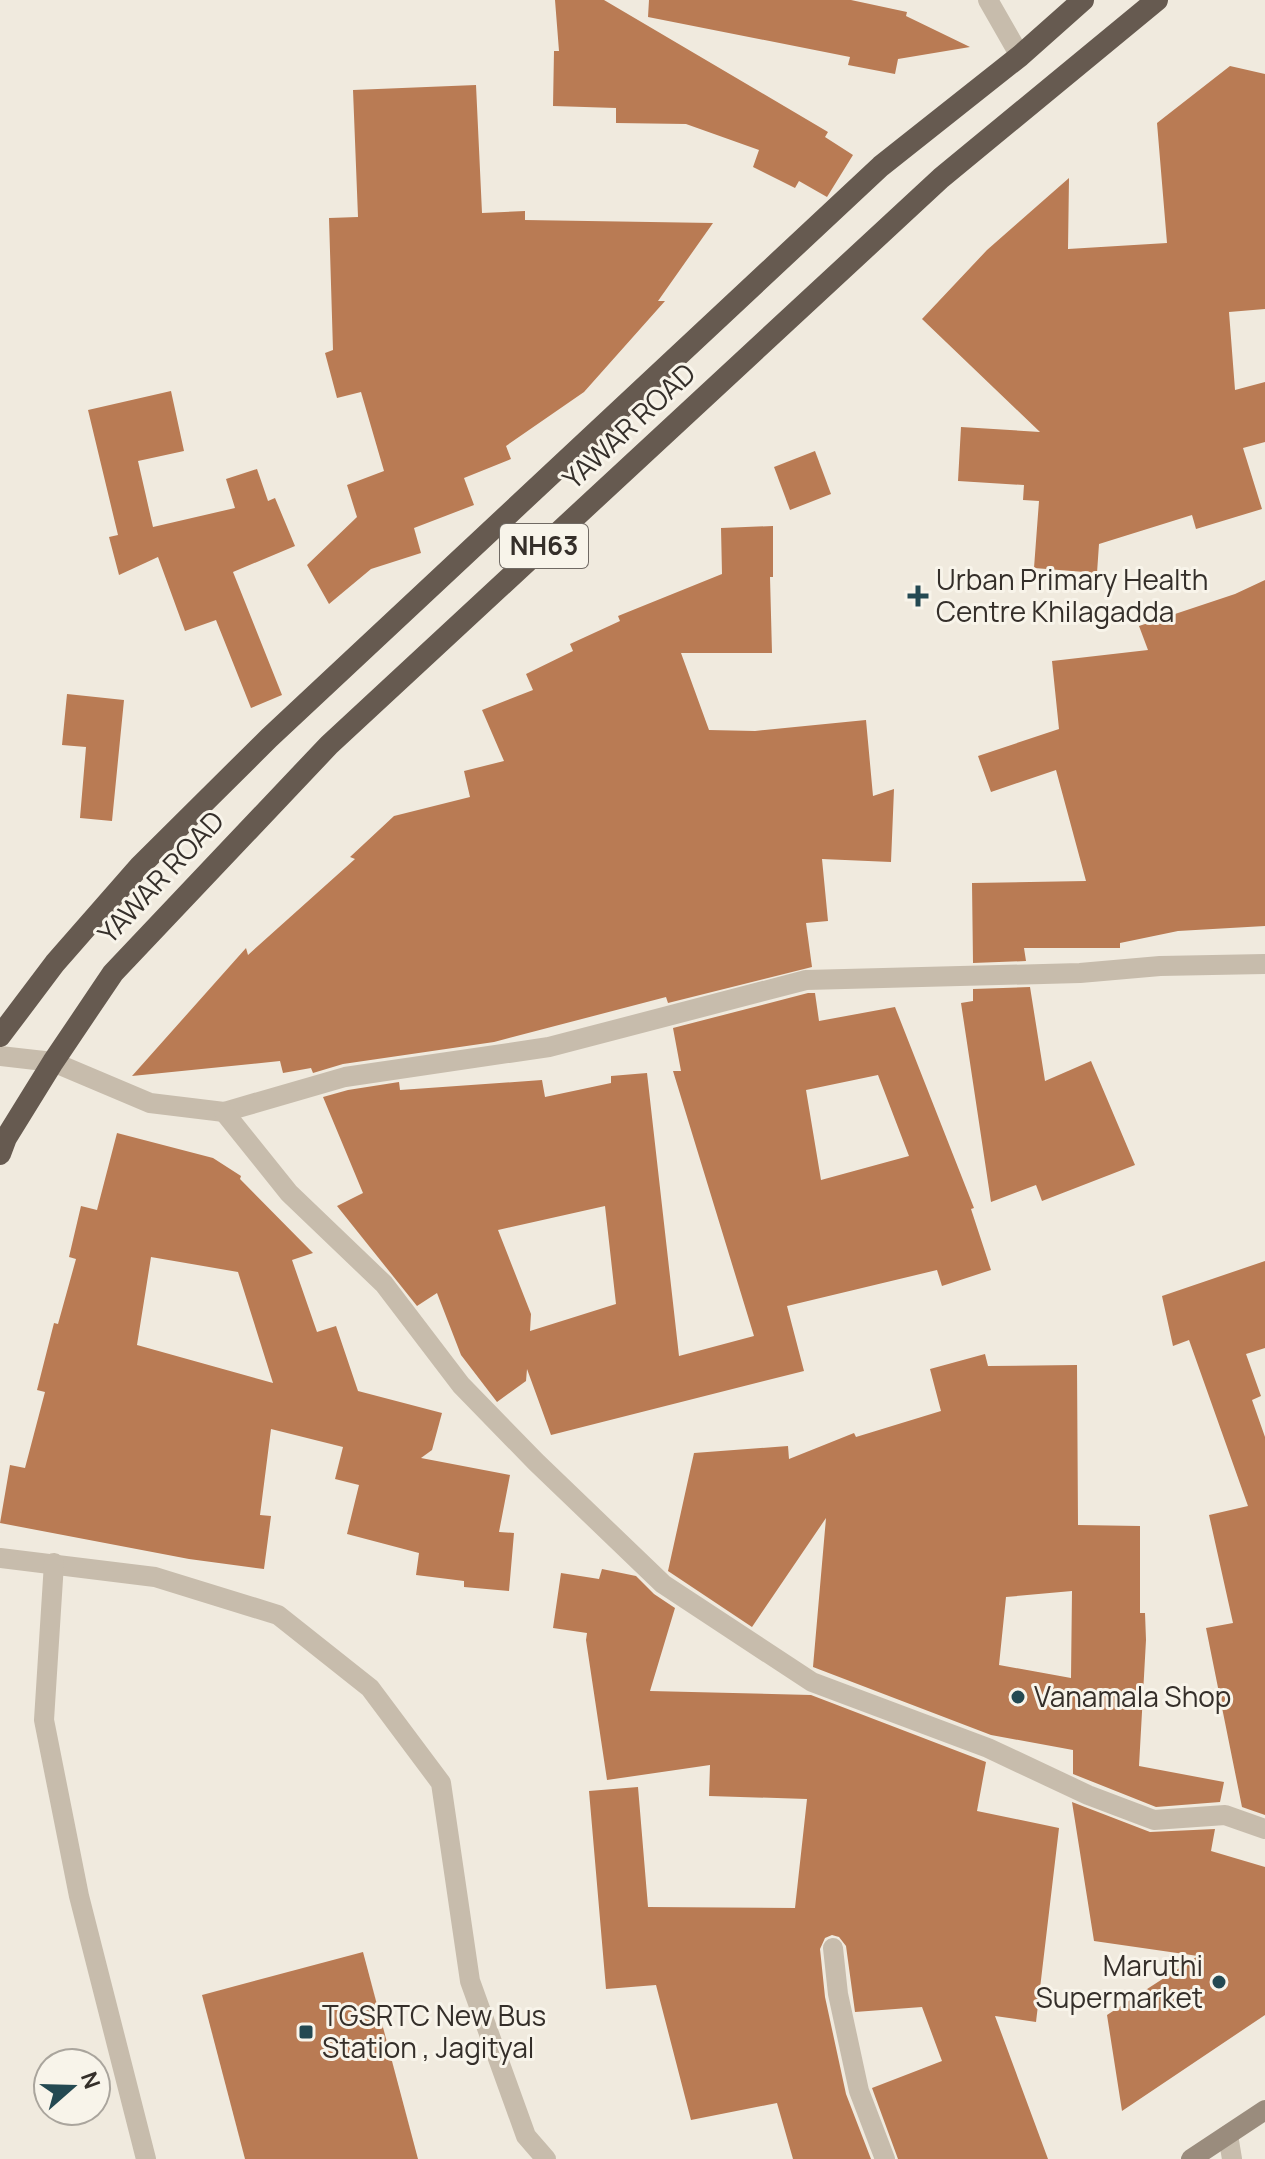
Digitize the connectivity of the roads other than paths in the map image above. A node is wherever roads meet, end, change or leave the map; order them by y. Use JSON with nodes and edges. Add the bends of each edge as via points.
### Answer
{"nodes":[{"id":1,"x":988,"y":0,"type":"edge"},
{"id":2,"x":1083,"y":0,"type":"edge"},
{"id":3,"x":1157,"y":0,"type":"edge"},
{"id":4,"x":1020,"y":56,"type":"junction"},
{"id":5,"x":1265,"y":964,"type":"edge"},
{"id":6,"x":0,"y":1036,"type":"edge"},
{"id":7,"x":0,"y":1056,"type":"edge"},
{"id":8,"x":53,"y":1062,"type":"junction"},
{"id":9,"x":224,"y":1112,"type":"junction"},
{"id":10,"x":0,"y":1154,"type":"edge"},
{"id":11,"x":0,"y":1558,"type":"edge"},
{"id":12,"x":54,"y":1563,"type":"junction"},
{"id":13,"x":1265,"y":1829,"type":"edge"},
{"id":14,"x":833,"y":1948,"type":"dead end"},
{"id":15,"x":1265,"y":2110,"type":"edge"},
{"id":16,"x":1228,"y":2135,"type":"junction"},
{"id":17,"x":146,"y":2159,"type":"edge"},
{"id":18,"x":546,"y":2159,"type":"edge"},
{"id":19,"x":885,"y":2159,"type":"edge"},
{"id":20,"x":1191,"y":2159,"type":"edge"},
{"id":21,"x":1232,"y":2159,"type":"edge"}],
"edges":[{"from":1,"to":4,"type":"street"},
{"from":2,"to":4,"type":"highway","number":"NH63"},
{"from":3,"to":8,"type":"highway","name":"YAWAR ROAD","number":"NH63","via":[[941,178],[329,745],[113,973]]},
{"from":4,"to":6,"type":"highway","number":"NH63","via":[[881,166],[269,738],[140,866]]},
{"from":5,"to":9,"type":"street","via":[[806,980],[549,1047],[345,1077]]},
{"from":7,"to":8,"type":"street"},
{"from":8,"to":9,"type":"street","via":[[150,1103]]},
{"from":8,"to":10,"type":"highway","name":"YAWAR ROAD","number":"NH63"},
{"from":9,"to":13,"type":"street","via":[[289,1193],[384,1284],[461,1385],[663,1584],[812,1682],[988,1748],[1088,1795],[1154,1820],[1225,1815]]},
{"from":11,"to":12,"type":"street"},
{"from":12,"to":17,"type":"street","via":[[44,1720],[79,1896]]},
{"from":12,"to":18,"type":"street","via":[[155,1577],[278,1615],[370,1688],[441,1783],[470,1981],[526,2136]]},
{"from":14,"to":19,"type":"street","via":[[859,2091]]},
{"from":15,"to":16,"type":"main road"},
{"from":16,"to":20,"type":"main road"},
{"from":16,"to":21,"type":"street"}]}
